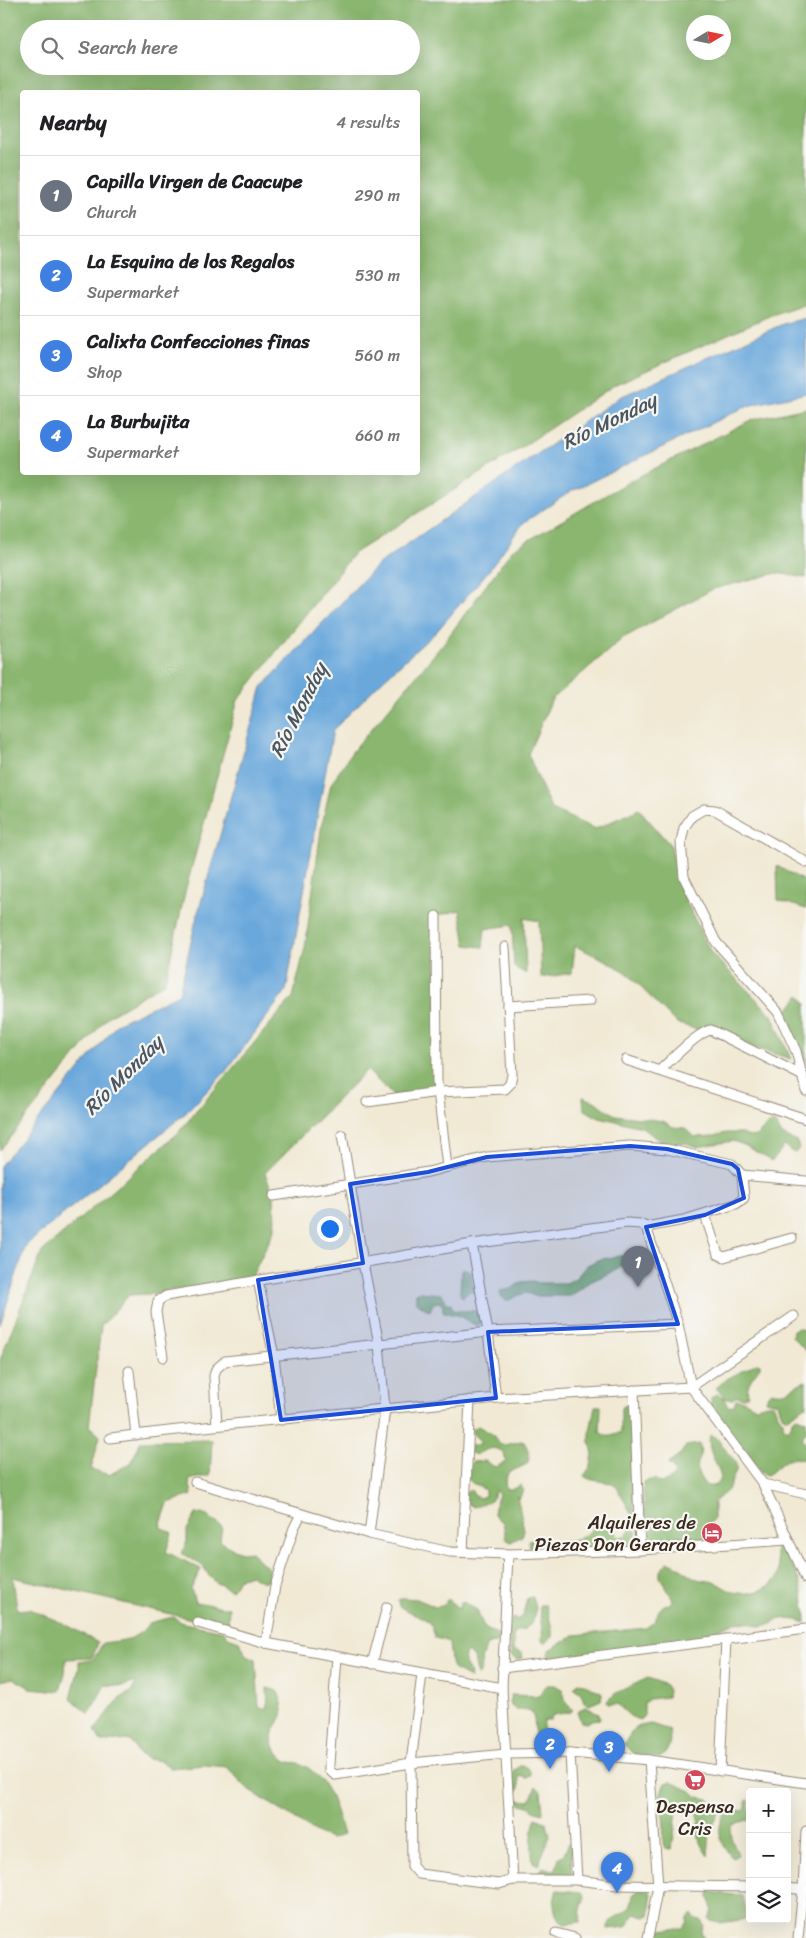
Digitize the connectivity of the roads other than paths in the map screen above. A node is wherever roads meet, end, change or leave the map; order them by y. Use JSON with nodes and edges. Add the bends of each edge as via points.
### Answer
{"nodes":[{"id":1,"x":806,"y":862,"type":"edge"},
{"id":2,"x":436,"y":916,"type":"dead end"},
{"id":3,"x":505,"y":947,"type":"dead end"},
{"id":4,"x":590,"y":1001,"type":"dead end"},
{"id":5,"x":508,"y":1006,"type":"junction"},
{"id":6,"x":626,"y":1060,"type":"dead end"},
{"id":7,"x":660,"y":1070,"type":"junction"},
{"id":8,"x":803,"y":1076,"type":"junction"},
{"id":9,"x":806,"y":1091,"type":"edge"},
{"id":10,"x":438,"y":1092,"type":"junction"},
{"id":11,"x":367,"y":1102,"type":"dead end"},
{"id":12,"x":806,"y":1118,"type":"edge"},
{"id":13,"x":342,"y":1135,"type":"dead end"},
{"id":14,"x":447,"y":1167,"type":"junction"},
{"id":15,"x":742,"y":1176,"type":"junction"},
{"id":16,"x":806,"y":1181,"type":"edge"},
{"id":17,"x":350,"y":1184,"type":"junction"},
{"id":18,"x":274,"y":1196,"type":"dead end"},
{"id":19,"x":705,"y":1214,"type":"junction"},
{"id":20,"x":646,"y":1227,"type":"junction"},
{"id":21,"x":792,"y":1238,"type":"dead end"},
{"id":22,"x":472,"y":1244,"type":"junction"},
{"id":23,"x":363,"y":1262,"type":"junction"},
{"id":24,"x":258,"y":1280,"type":"junction"},
{"id":25,"x":794,"y":1316,"type":"dead end"},
{"id":26,"x":678,"y":1324,"type":"junction"},
{"id":27,"x":488,"y":1332,"type":"junction"},
{"id":28,"x":379,"y":1344,"type":"junction"},
{"id":29,"x":274,"y":1356,"type":"junction"},
{"id":30,"x":163,"y":1357,"type":"dead end"},
{"id":31,"x":129,"y":1371,"type":"dead end"},
{"id":32,"x":691,"y":1387,"type":"junction"},
{"id":33,"x":634,"y":1390,"type":"junction"},
{"id":34,"x":496,"y":1398,"type":"junction"},
{"id":35,"x":470,"y":1400,"type":"junction"},
{"id":36,"x":385,"y":1409,"type":"junction"},
{"id":37,"x":282,"y":1420,"type":"junction"},
{"id":38,"x":217,"y":1425,"type":"junction"},
{"id":39,"x":136,"y":1435,"type":"junction"},
{"id":40,"x":110,"y":1438,"type":"dead end"},
{"id":41,"x":195,"y":1482,"type":"dead end"},
{"id":42,"x":763,"y":1484,"type":"junction"},
{"id":43,"x":806,"y":1494,"type":"edge"},
{"id":44,"x":301,"y":1514,"type":"junction"},
{"id":45,"x":369,"y":1534,"type":"junction"},
{"id":46,"x":788,"y":1540,"type":"junction"},
{"id":47,"x":640,"y":1550,"type":"junction"},
{"id":48,"x":463,"y":1552,"type":"junction"},
{"id":49,"x":508,"y":1554,"type":"junction"},
{"id":50,"x":805,"y":1576,"type":"edge"},
{"id":51,"x":387,"y":1607,"type":"dead end"},
{"id":52,"x":198,"y":1623,"type":"dead end"},
{"id":53,"x":806,"y":1629,"type":"edge"},
{"id":54,"x":726,"y":1639,"type":"junction"},
{"id":55,"x":266,"y":1643,"type":"junction"},
{"id":56,"x":337,"y":1657,"type":"junction"},
{"id":57,"x":372,"y":1664,"type":"junction"},
{"id":58,"x":502,"y":1668,"type":"junction"},
{"id":59,"x":422,"y":1674,"type":"junction"},
{"id":60,"x":502,"y":1688,"type":"junction"},
{"id":61,"x":570,"y":1753,"type":"junction"},
{"id":62,"x":506,"y":1754,"type":"junction"},
{"id":63,"x":649,"y":1760,"type":"junction"},
{"id":64,"x":411,"y":1763,"type":"junction"},
{"id":65,"x":720,"y":1770,"type":"junction"},
{"id":66,"x":806,"y":1783,"type":"edge"},
{"id":67,"x":806,"y":1831,"type":"edge"},
{"id":68,"x":514,"y":1880,"type":"junction"},
{"id":69,"x":577,"y":1880,"type":"junction"},
{"id":70,"x":658,"y":1886,"type":"junction"},
{"id":71,"x":746,"y":1887,"type":"edge"},
{"id":72,"x":791,"y":1888,"type":"edge"},
{"id":73,"x":804,"y":1889,"type":"edge"},
{"id":74,"x":556,"y":1933,"type":"dead end"},
{"id":75,"x":575,"y":1938,"type":"edge"},
{"id":76,"x":648,"y":1938,"type":"edge"},
{"id":77,"x":798,"y":1938,"type":"edge"}],
"edges":[{"from":1,"to":8,"type":"street","via":[[715,810],[704,809],[692,816],[684,828],[681,842],[684,877],[716,942],[778,1012],[796,1051]]},
{"from":2,"to":10,"type":"street"},
{"from":3,"to":5,"type":"street"},
{"from":4,"to":5,"type":"street"},
{"from":5,"to":10,"type":"street","via":[[510,1084],[504,1089]]},
{"from":6,"to":7,"type":"street"},
{"from":7,"to":8,"type":"street","via":[[694,1039],[711,1030]]},
{"from":7,"to":12,"type":"street"},
{"from":8,"to":9,"type":"street"},
{"from":10,"to":11,"type":"street"},
{"from":10,"to":14,"type":"street"},
{"from":13,"to":17,"type":"street"},
{"from":14,"to":15,"type":"street","via":[[487,1158],[630,1146],[667,1149],[732,1164]]},
{"from":14,"to":17,"type":"street"},
{"from":15,"to":16,"type":"street"},
{"from":15,"to":19,"type":"street","via":[[744,1198],[736,1204]]},
{"from":17,"to":18,"type":"street"},
{"from":17,"to":23,"type":"street"},
{"from":19,"to":20,"type":"street"},
{"from":19,"to":21,"type":"street","via":[[720,1257]]},
{"from":20,"to":22,"type":"street","via":[[628,1223]]},
{"from":20,"to":26,"type":"street"},
{"from":22,"to":23,"type":"street"},
{"from":22,"to":27,"type":"street"},
{"from":23,"to":24,"type":"street"},
{"from":23,"to":28,"type":"street"},
{"from":24,"to":29,"type":"street"},
{"from":24,"to":30,"type":"street","via":[[166,1296],[158,1301],[156,1312]]},
{"from":25,"to":32,"type":"street"},
{"from":26,"to":27,"type":"street"},
{"from":26,"to":32,"type":"street"},
{"from":27,"to":28,"type":"street"},
{"from":27,"to":34,"type":"street"},
{"from":28,"to":29,"type":"street"},
{"from":28,"to":36,"type":"street"},
{"from":29,"to":37,"type":"street"},
{"from":29,"to":38,"type":"street","via":[[225,1361],[216,1369]]},
{"from":31,"to":39,"type":"street"},
{"from":32,"to":33,"type":"street"},
{"from":32,"to":42,"type":"street"},
{"from":33,"to":34,"type":"street"},
{"from":33,"to":47,"type":"street"},
{"from":34,"to":35,"type":"street"},
{"from":35,"to":36,"type":"street"},
{"from":35,"to":48,"type":"street"},
{"from":36,"to":37,"type":"street"},
{"from":36,"to":45,"type":"street"},
{"from":37,"to":38,"type":"street"},
{"from":38,"to":39,"type":"street"},
{"from":39,"to":40,"type":"street"},
{"from":41,"to":44,"type":"street"},
{"from":42,"to":43,"type":"street"},
{"from":42,"to":46,"type":"street"},
{"from":44,"to":45,"type":"street"},
{"from":44,"to":55,"type":"street","via":[[275,1586]]},
{"from":45,"to":48,"type":"street"},
{"from":46,"to":47,"type":"street"},
{"from":46,"to":50,"type":"street"},
{"from":47,"to":49,"type":"street"},
{"from":48,"to":49,"type":"street"},
{"from":49,"to":58,"type":"street"},
{"from":51,"to":57,"type":"street"},
{"from":52,"to":55,"type":"street"},
{"from":53,"to":54,"type":"street"},
{"from":54,"to":58,"type":"street"},
{"from":54,"to":65,"type":"street"},
{"from":55,"to":56,"type":"street"},
{"from":56,"to":57,"type":"street"},
{"from":56,"to":64,"type":"street","via":[[330,1770],[341,1775]]},
{"from":57,"to":59,"type":"street"},
{"from":58,"to":60,"type":"street"},
{"from":59,"to":60,"type":"street"},
{"from":59,"to":64,"type":"street"},
{"from":60,"to":62,"type":"street"},
{"from":61,"to":62,"type":"street"},
{"from":61,"to":63,"type":"street"},
{"from":61,"to":69,"type":"street"},
{"from":62,"to":64,"type":"street"},
{"from":62,"to":68,"type":"street"},
{"from":63,"to":65,"type":"street"},
{"from":63,"to":70,"type":"street"},
{"from":64,"to":68,"type":"street","via":[[412,1866],[419,1874],[499,1884]]},
{"from":65,"to":66,"type":"street"},
{"from":67,"to":73,"type":"street"},
{"from":68,"to":69,"type":"street"},
{"from":69,"to":70,"type":"street"},
{"from":70,"to":71,"type":"street"},
{"from":70,"to":76,"type":"street"},
{"from":72,"to":73,"type":"street"},
{"from":73,"to":77,"type":"street"},
{"from":74,"to":75,"type":"street"}]}
